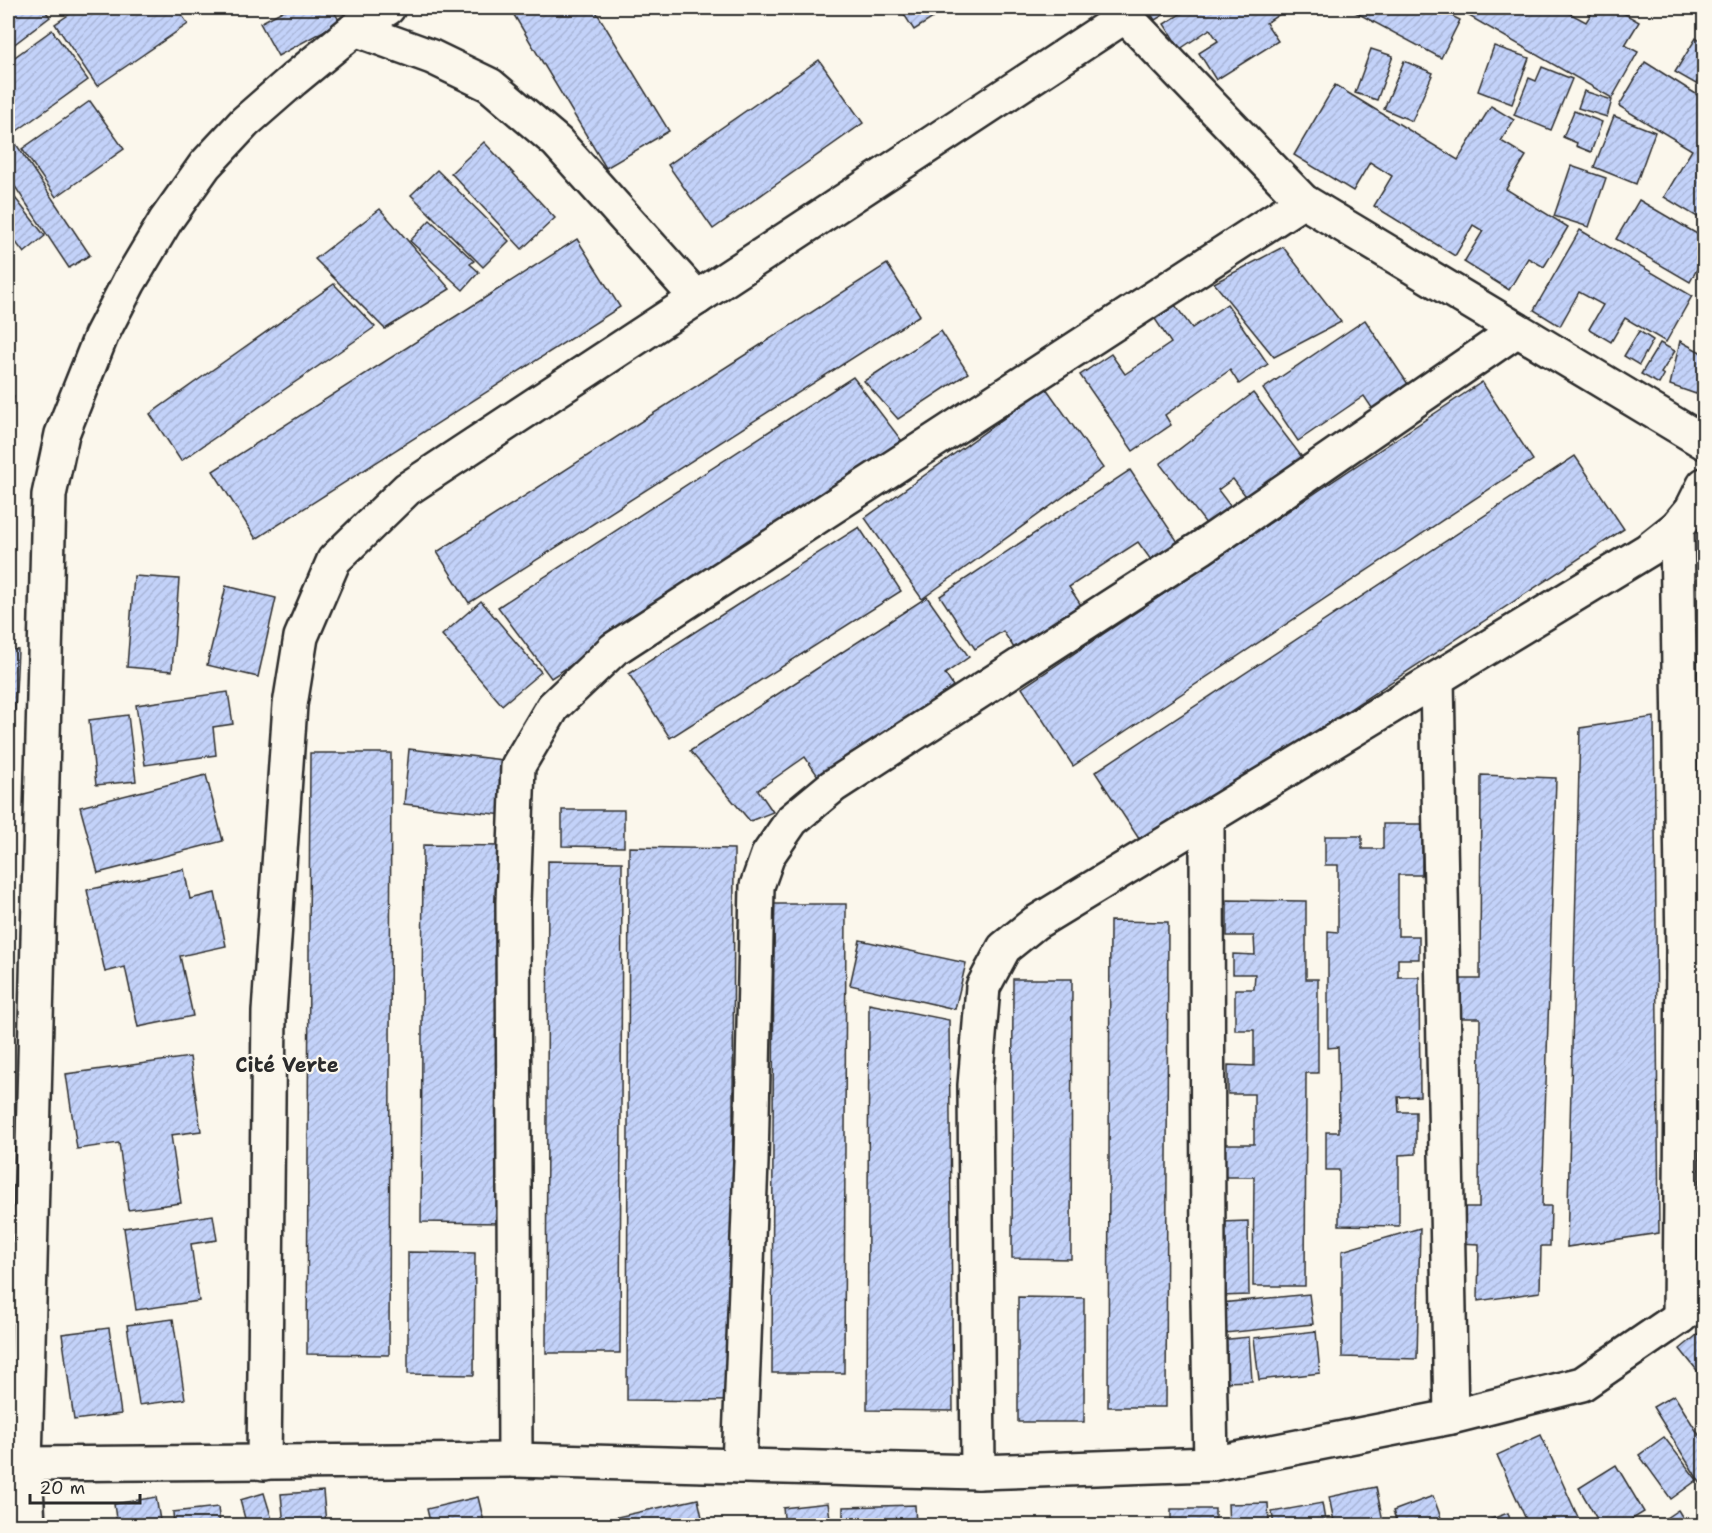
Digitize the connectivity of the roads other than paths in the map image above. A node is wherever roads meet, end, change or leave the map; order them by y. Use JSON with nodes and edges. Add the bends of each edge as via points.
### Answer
{"nodes":[{"id":1,"x":388,"y":8,"type":"edge"},
{"id":2,"x":1122,"y":12,"type":"edge"},
{"id":3,"x":355,"y":29,"type":"junction"},
{"id":4,"x":1303,"y":201,"type":"junction"},
{"id":5,"x":697,"y":298,"type":"junction"},
{"id":6,"x":1517,"y":330,"type":"junction"},
{"id":7,"x":1704,"y":442,"type":"edge"},
{"id":8,"x":1704,"y":485,"type":"edge"},
{"id":9,"x":1677,"y":527,"type":"junction"},
{"id":10,"x":1437,"y":679,"type":"junction"},
{"id":11,"x":1207,"y":819,"type":"junction"},
{"id":12,"x":1692,"y":1307,"type":"edge"},
{"id":13,"x":1451,"y":1417,"type":"junction"},
{"id":14,"x":515,"y":1461,"type":"junction"},
{"id":15,"x":264,"y":1462,"type":"junction"},
{"id":16,"x":25,"y":1464,"type":"junction"},
{"id":17,"x":1212,"y":1464,"type":"junction"},
{"id":18,"x":740,"y":1466,"type":"junction"},
{"id":19,"x":978,"y":1473,"type":"junction"},
{"id":20,"x":28,"y":1526,"type":"edge"}],
"edges":[{"from":1,"to":3,"type":"street"},
{"from":2,"to":4,"type":"street"},
{"from":2,"to":5,"type":"street"},
{"from":3,"to":5,"type":"street","via":[[432,57],[490,85],[557,142]]},
{"from":3,"to":16,"type":"street","via":[[269,101],[205,165],[129,282],[101,336],[62,434],[49,495]]},
{"from":4,"to":6,"type":"street"},
{"from":4,"to":14,"type":"street","via":[[614,649],[553,707],[518,766],[513,902]]},
{"from":5,"to":15,"type":"street","via":[[407,489],[333,560],[301,637],[290,705],[269,1012]]},
{"from":6,"to":7,"type":"street"},
{"from":6,"to":18,"type":"street","via":[[1201,548],[833,786],[792,820],[768,855],[756,886]]},
{"from":8,"to":9,"type":"street"},
{"from":9,"to":10,"type":"street","via":[[1648,550]]},
{"from":9,"to":12,"type":"street"},
{"from":10,"to":11,"type":"street"},
{"from":10,"to":13,"type":"street"},
{"from":11,"to":17,"type":"street"},
{"from":11,"to":19,"type":"street","via":[[1035,923],[1004,948],[983,987],[975,1085]]},
{"from":12,"to":13,"type":"street","via":[[1582,1384]]},
{"from":13,"to":17,"type":"street"},
{"from":14,"to":15,"type":"street"},
{"from":14,"to":18,"type":"street"},
{"from":15,"to":16,"type":"street"},
{"from":16,"to":20,"type":"street"},
{"from":17,"to":19,"type":"street"},
{"from":18,"to":19,"type":"street"}]}
